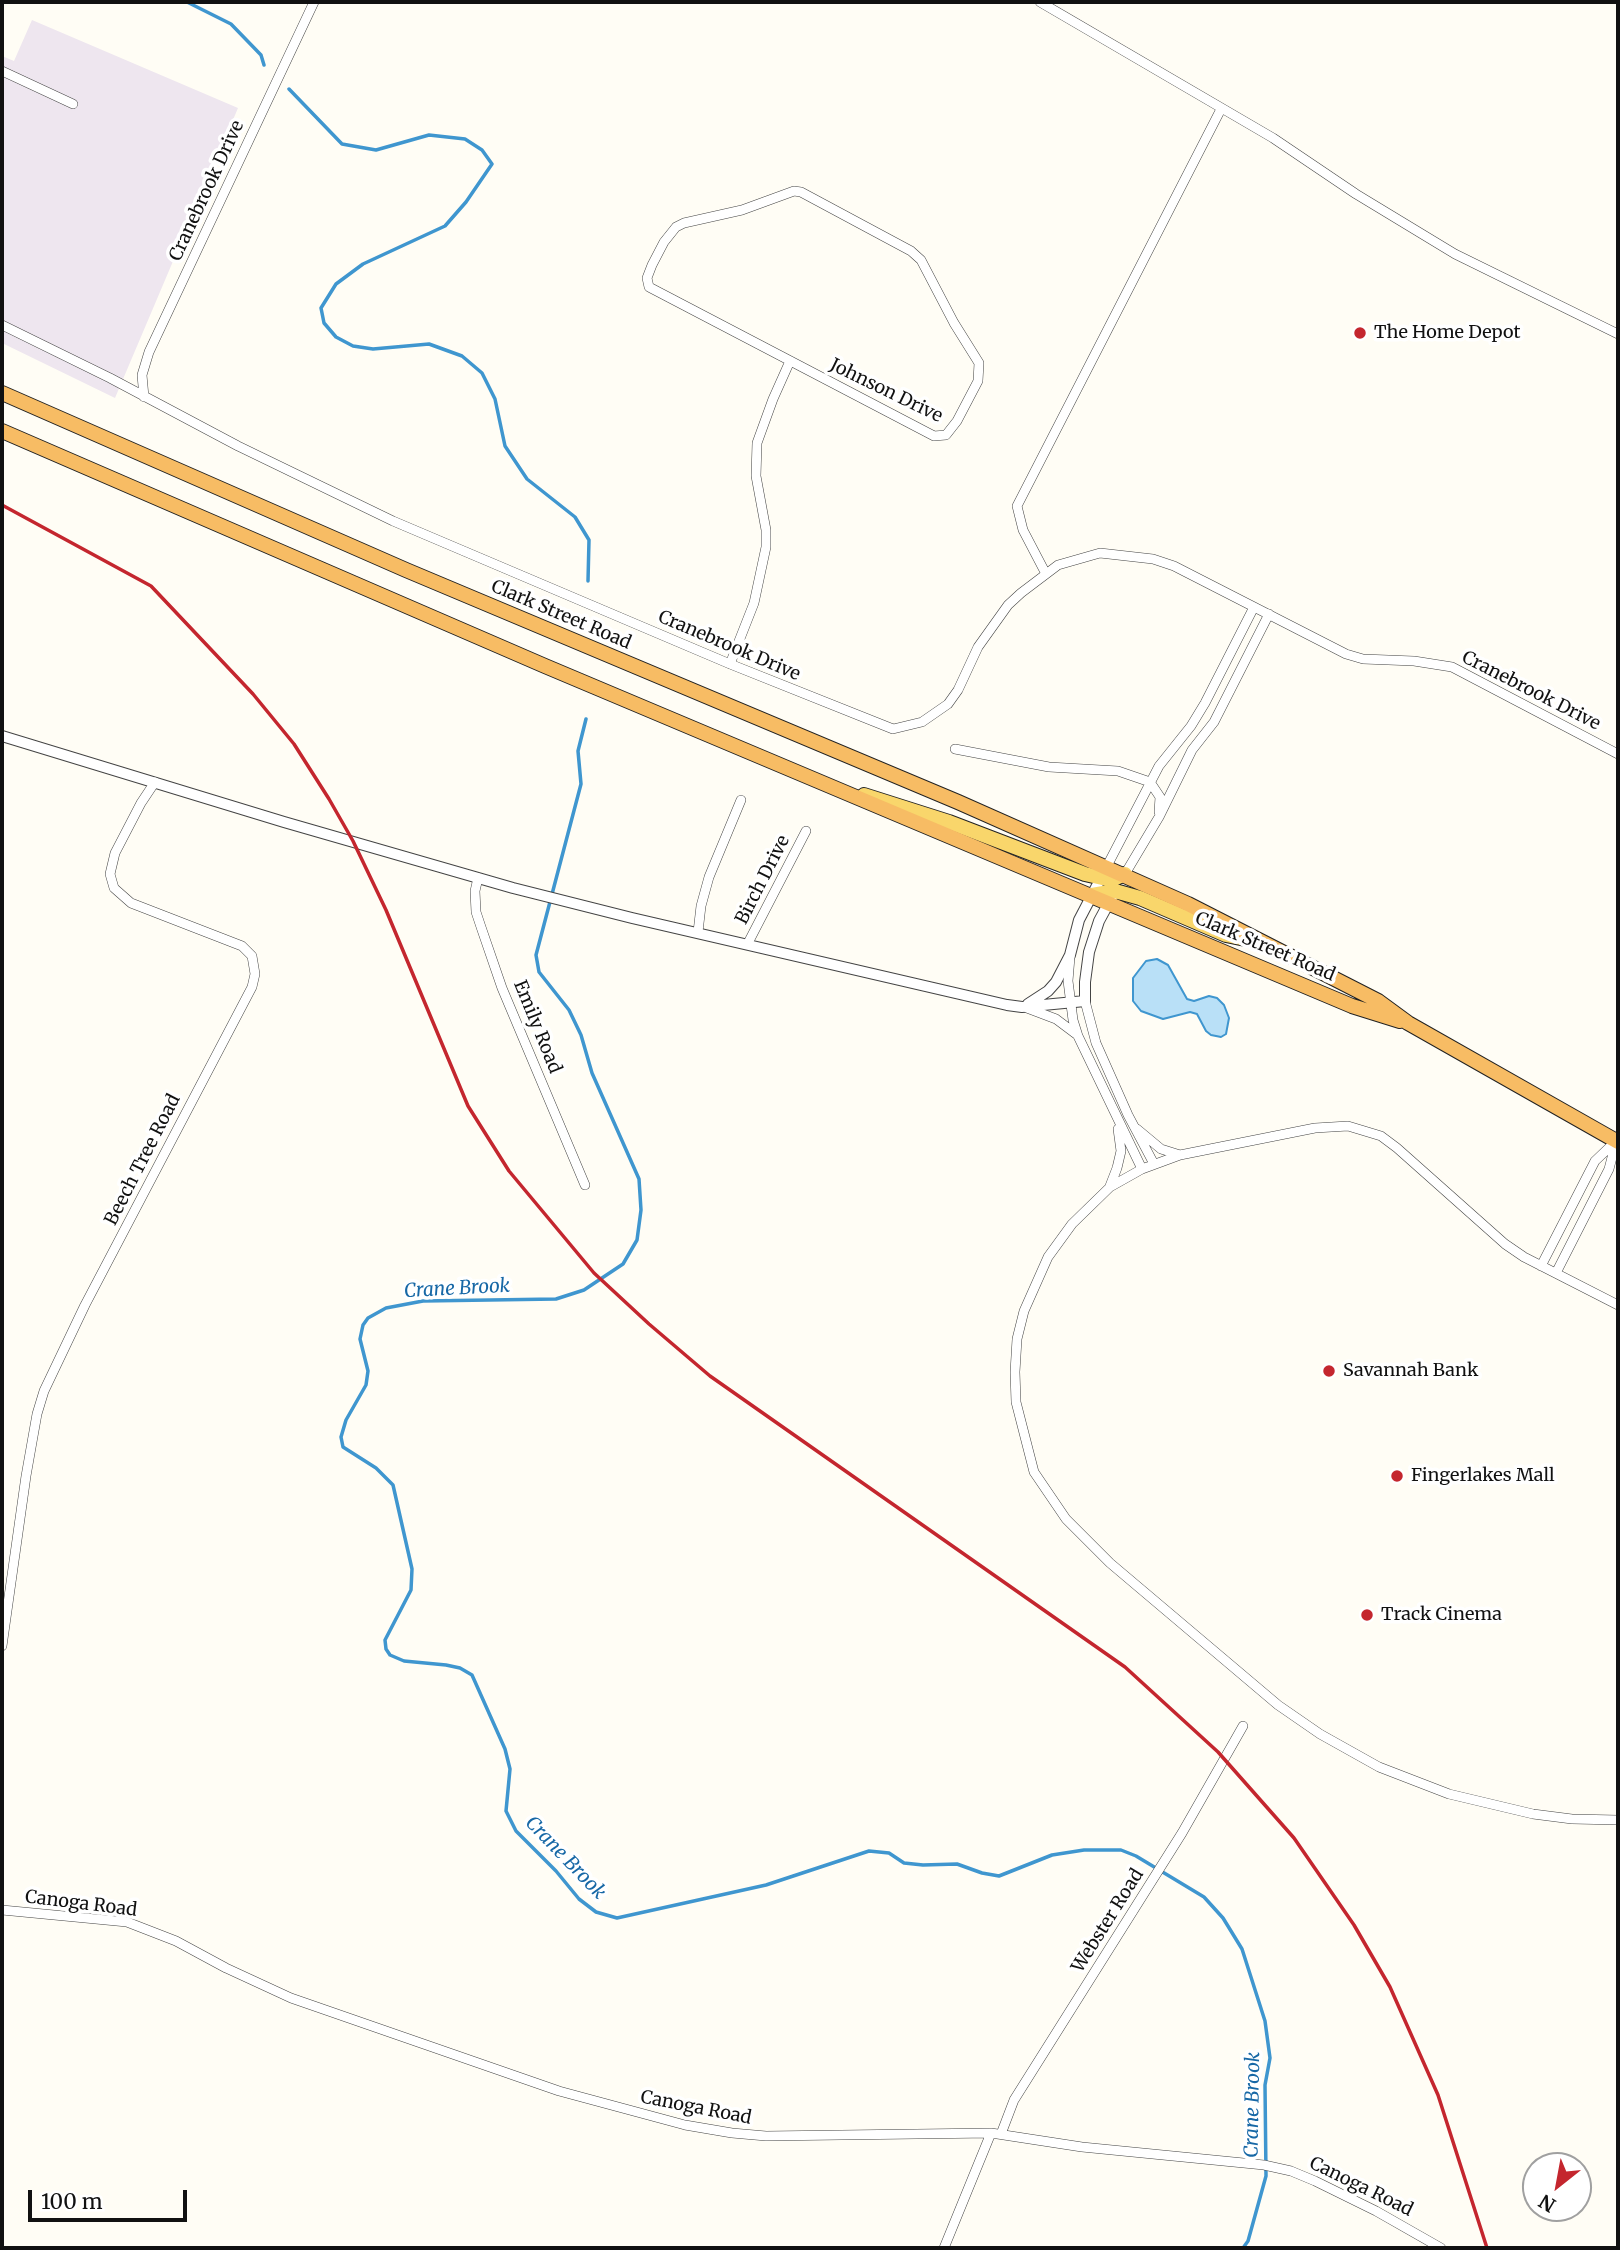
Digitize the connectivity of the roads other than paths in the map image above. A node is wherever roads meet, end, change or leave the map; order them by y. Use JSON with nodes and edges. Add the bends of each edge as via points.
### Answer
{"nodes":[{"id":1,"x":314,"y":2,"type":"edge"},
{"id":2,"x":1040,"y":2,"type":"edge"},
{"id":3,"x":2,"y":71,"type":"edge"},
{"id":4,"x":74,"y":104,"type":"dead end"},
{"id":5,"x":1222,"y":109,"type":"junction"},
{"id":6,"x":2,"y":326,"type":"edge"},
{"id":7,"x":1618,"y":334,"type":"edge"},
{"id":8,"x":790,"y":361,"type":"junction"},
{"id":9,"x":2,"y":393,"type":"edge"},
{"id":10,"x":144,"y":397,"type":"junction"},
{"id":11,"x":2,"y":431,"type":"edge"},
{"id":12,"x":1046,"y":574,"type":"junction"},
{"id":13,"x":1254,"y":607,"type":"junction"},
{"id":14,"x":1269,"y":614,"type":"junction"},
{"id":15,"x":730,"y":664,"type":"junction"},
{"id":16,"x":2,"y":736,"type":"edge"},
{"id":17,"x":955,"y":749,"type":"dead end"},
{"id":18,"x":1618,"y":754,"type":"edge"},
{"id":19,"x":155,"y":782,"type":"junction"},
{"id":20,"x":1150,"y":782,"type":"junction"},
{"id":21,"x":826,"y":784,"type":"junction"},
{"id":22,"x":741,"y":800,"type":"dead end"},
{"id":23,"x":1159,"y":817,"type":"junction"},
{"id":24,"x":806,"y":831,"type":"dead end"},
{"id":25,"x":1104,"y":872,"type":"junction"},
{"id":26,"x":1125,"y":874,"type":"junction"},
{"id":27,"x":478,"y":878,"type":"junction"},
{"id":28,"x":1092,"y":895,"type":"junction"},
{"id":29,"x":1112,"y":896,"type":"junction"},
{"id":30,"x":698,"y":932,"type":"junction"},
{"id":31,"x":748,"y":943,"type":"junction"},
{"id":32,"x":1270,"y":944,"type":"junction"},
{"id":33,"x":1070,"y":955,"type":"junction"},
{"id":34,"x":1085,"y":1001,"type":"junction"},
{"id":35,"x":1071,"y":1003,"type":"junction"},
{"id":36,"x":1022,"y":1007,"type":"junction"},
{"id":37,"x":1408,"y":1023,"type":"junction"},
{"id":38,"x":1078,"y":1036,"type":"junction"},
{"id":39,"x":1116,"y":1117,"type":"junction"},
{"id":40,"x":1134,"y":1127,"type":"junction"},
{"id":41,"x":1617,"y":1142,"type":"edge"},
{"id":42,"x":1180,"y":1155,"type":"junction"},
{"id":43,"x":1154,"y":1164,"type":"junction"},
{"id":44,"x":1142,"y":1170,"type":"junction"},
{"id":45,"x":585,"y":1185,"type":"dead end"},
{"id":46,"x":1110,"y":1187,"type":"junction"},
{"id":47,"x":1541,"y":1266,"type":"junction"},
{"id":48,"x":1556,"y":1273,"type":"junction"},
{"id":49,"x":1618,"y":1305,"type":"edge"},
{"id":50,"x":2,"y":1646,"type":"edge"},
{"id":51,"x":1243,"y":1726,"type":"dead end"},
{"id":52,"x":1618,"y":1820,"type":"edge"},
{"id":53,"x":2,"y":1910,"type":"edge"},
{"id":54,"x":996,"y":2133,"type":"junction"},
{"id":55,"x":944,"y":2248,"type":"edge"},
{"id":56,"x":1441,"y":2248,"type":"edge"}],
"edges":[{"from":1,"to":10,"type":"street","name":"Cranebrook Drive","via":[[149,352],[142,375]]},
{"from":2,"to":5,"type":"street"},
{"from":3,"to":4,"type":"street"},
{"from":5,"to":7,"type":"street","via":[[1455,254]]},
{"from":5,"to":12,"type":"street","via":[[1017,506],[1023,530]]},
{"from":6,"to":10,"type":"street","name":"Cranebrook Drive"},
{"from":8,"to":8,"type":"street","name":"Johnson Drive","via":[[649,287],[652,265],[676,227],[801,192],[916,255],[978,359],[980,373],[950,431],[934,436]]},
{"from":8,"to":15,"type":"street","via":[[757,443],[756,476],[766,547],[758,587]]},
{"from":9,"to":25,"type":"highway","name":"Clark Street Road"},
{"from":10,"to":15,"type":"street","name":"Cranebrook Drive","via":[[393,521]]},
{"from":11,"to":21,"type":"highway","name":"Clark Street Road"},
{"from":12,"to":13,"type":"street","name":"Cranebrook Drive","via":[[1058,565],[1100,553],[1153,559]]},
{"from":12,"to":15,"type":"street","name":"Cranebrook Drive","via":[[1008,605],[978,647],[948,704],[922,722],[893,729]]},
{"from":13,"to":14,"type":"street","name":"Cranebrook Drive"},
{"from":13,"to":20,"type":"street","via":[[1205,704]]},
{"from":14,"to":18,"type":"street","name":"Cranebrook Drive","via":[[1363,659],[1452,667]]},
{"from":14,"to":23,"type":"street"},
{"from":16,"to":19,"type":"street"},
{"from":17,"to":20,"type":"street","via":[[1049,767],[1118,771]]},
{"from":19,"to":27,"type":"street"},
{"from":19,"to":50,"type":"street","name":"Beech Tree Road","via":[[114,853],[110,874],[114,888],[131,903],[242,946],[252,956],[255,974],[44,1391],[26,1476]]},
{"from":20,"to":23,"type":"street","via":[[1160,797]]},
{"from":20,"to":25,"type":"street"},
{"from":21,"to":25,"type":"main road"},
{"from":21,"to":28,"type":"highway","name":"Clark Street Road"},
{"from":22,"to":30,"type":"street","via":[[709,877]]},
{"from":23,"to":26,"type":"street"},
{"from":24,"to":31,"type":"street","name":"Birch Drive"},
{"from":25,"to":26,"type":"highway","name":"Clark Street Road"},
{"from":25,"to":28,"type":"street"},
{"from":26,"to":29,"type":"street"},
{"from":26,"to":32,"type":"highway","name":"Clark Street Road"},
{"from":27,"to":30,"type":"street"},
{"from":27,"to":45,"type":"street","name":"Emily Road","via":[[476,912],[502,988]]},
{"from":28,"to":29,"type":"highway","name":"Clark Street Road"},
{"from":28,"to":33,"type":"street","via":[[1079,920]]},
{"from":29,"to":32,"type":"main road","via":[[1140,898],[1226,935]]},
{"from":29,"to":34,"type":"street","via":[[1089,952]]},
{"from":29,"to":37,"type":"highway","name":"Clark Street Road","via":[[1352,1006]]},
{"from":30,"to":31,"type":"street"},
{"from":31,"to":36,"type":"street"},
{"from":32,"to":37,"type":"highway","name":"Clark Street Road","via":[[1378,1001]]},
{"from":33,"to":35,"type":"street"},
{"from":33,"to":36,"type":"street","via":[[1048,991]]},
{"from":34,"to":35,"type":"street"},
{"from":34,"to":40,"type":"street","via":[[1096,1043]]},
{"from":35,"to":36,"type":"street"},
{"from":35,"to":38,"type":"street"},
{"from":36,"to":38,"type":"street","via":[[1056,1019]]},
{"from":37,"to":41,"type":"highway","name":"Clark Street Road"},
{"from":38,"to":39,"type":"street"},
{"from":39,"to":44,"type":"street"},
{"from":39,"to":46,"type":"street","via":[[1121,1151]]},
{"from":40,"to":42,"type":"street","via":[[1161,1149]]},
{"from":40,"to":43,"type":"street"},
{"from":41,"to":47,"type":"street","via":[[1595,1161]]},
{"from":41,"to":48,"type":"street","via":[[1609,1169]]},
{"from":42,"to":43,"type":"street"},
{"from":42,"to":47,"type":"street","via":[[1315,1128],[1366,1129],[1397,1148],[1505,1244]]},
{"from":43,"to":44,"type":"street"},
{"from":44,"to":46,"type":"street"},
{"from":46,"to":52,"type":"street","via":[[1072,1224],[1048,1256],[1017,1339],[1016,1402],[1024,1439],[1034,1472],[1066,1519],[1110,1563],[1249,1681],[1343,1747],[1411,1781],[1470,1800],[1553,1817]]},
{"from":47,"to":48,"type":"street"},
{"from":48,"to":49,"type":"street"},
{"from":51,"to":54,"type":"street","name":"Webster Road"},
{"from":53,"to":54,"type":"street","name":"Canoga Road","via":[[127,1922],[291,1998],[559,2091],[685,2125],[766,2136]]},
{"from":54,"to":55,"type":"street","name":"Webster Road"},
{"from":54,"to":56,"type":"street","name":"Canoga Road","via":[[1291,2171]]}]}
